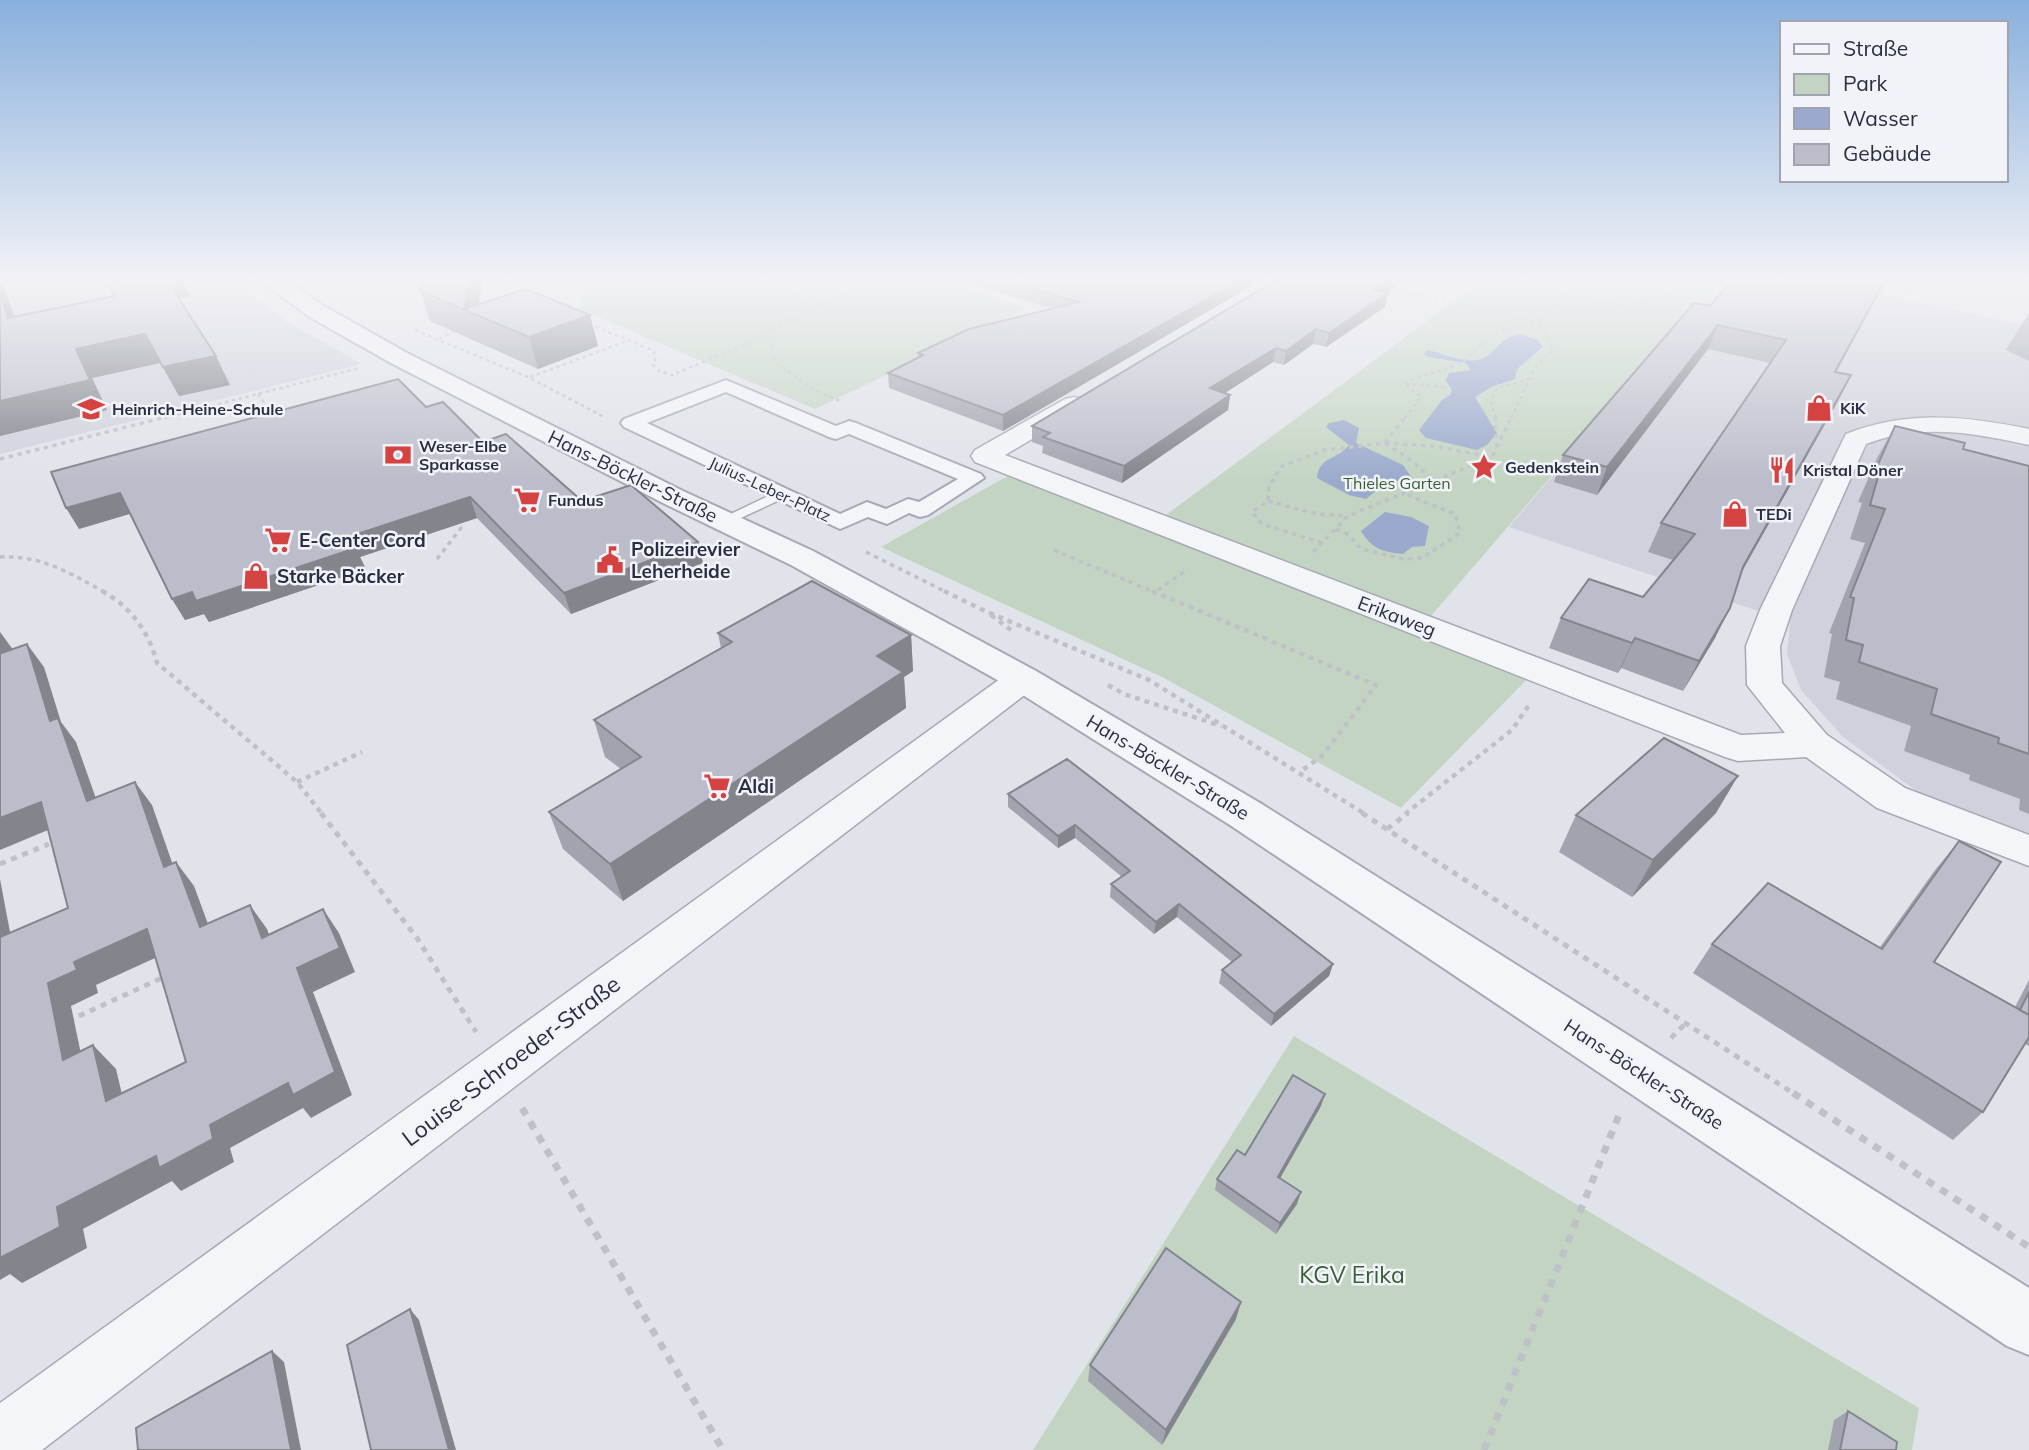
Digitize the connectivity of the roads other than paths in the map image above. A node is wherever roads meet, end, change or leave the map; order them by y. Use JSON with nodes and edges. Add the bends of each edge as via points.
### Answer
{"nodes":[{"id":1,"x":377,"y":346,"type":"edge"},
{"id":2,"x":1089,"y":395,"type":"edge"},
{"id":3,"x":2029,"y":437,"type":"edge"},
{"id":4,"x":781,"y":494,"type":"junction"},
{"id":5,"x":723,"y":521,"type":"junction"},
{"id":6,"x":1023,"y":658,"type":"junction"},
{"id":7,"x":1814,"y":744,"type":"junction"},
{"id":8,"x":2029,"y":851,"type":"edge"},
{"id":9,"x":2029,"y":1324,"type":"edge"},
{"id":10,"x":0,"y":1442,"type":"edge"}],
"edges":[{"from":1,"to":5,"type":"street","name":"Hans-Böckler-Straße"},
{"from":2,"to":7,"type":"street","name":"Erikaweg","via":[[985,456],[1738,748]]},
{"from":3,"to":7,"type":"street","via":[[1989,427],[1930,423],[1895,425],[1855,439],[1763,646],[1765,685]]},
{"from":4,"to":4,"type":"street","name":"Julius-Leber-Platz","via":[[631,423],[726,385],[836,433],[849,427],[974,478],[920,510],[908,505],[887,517],[867,509],[840,522]]},
{"from":4,"to":5,"type":"lane"},
{"from":5,"to":6,"type":"street","name":"Hans-Böckler-Straße"},
{"from":6,"to":9,"type":"street","name":"Hans-Böckler-Straße","via":[[1245,814]]},
{"from":6,"to":10,"type":"street","name":"Louise-Schroeder-Straße","via":[[500,1069]]},
{"from":7,"to":8,"type":"street","via":[[1891,798]]}]}
